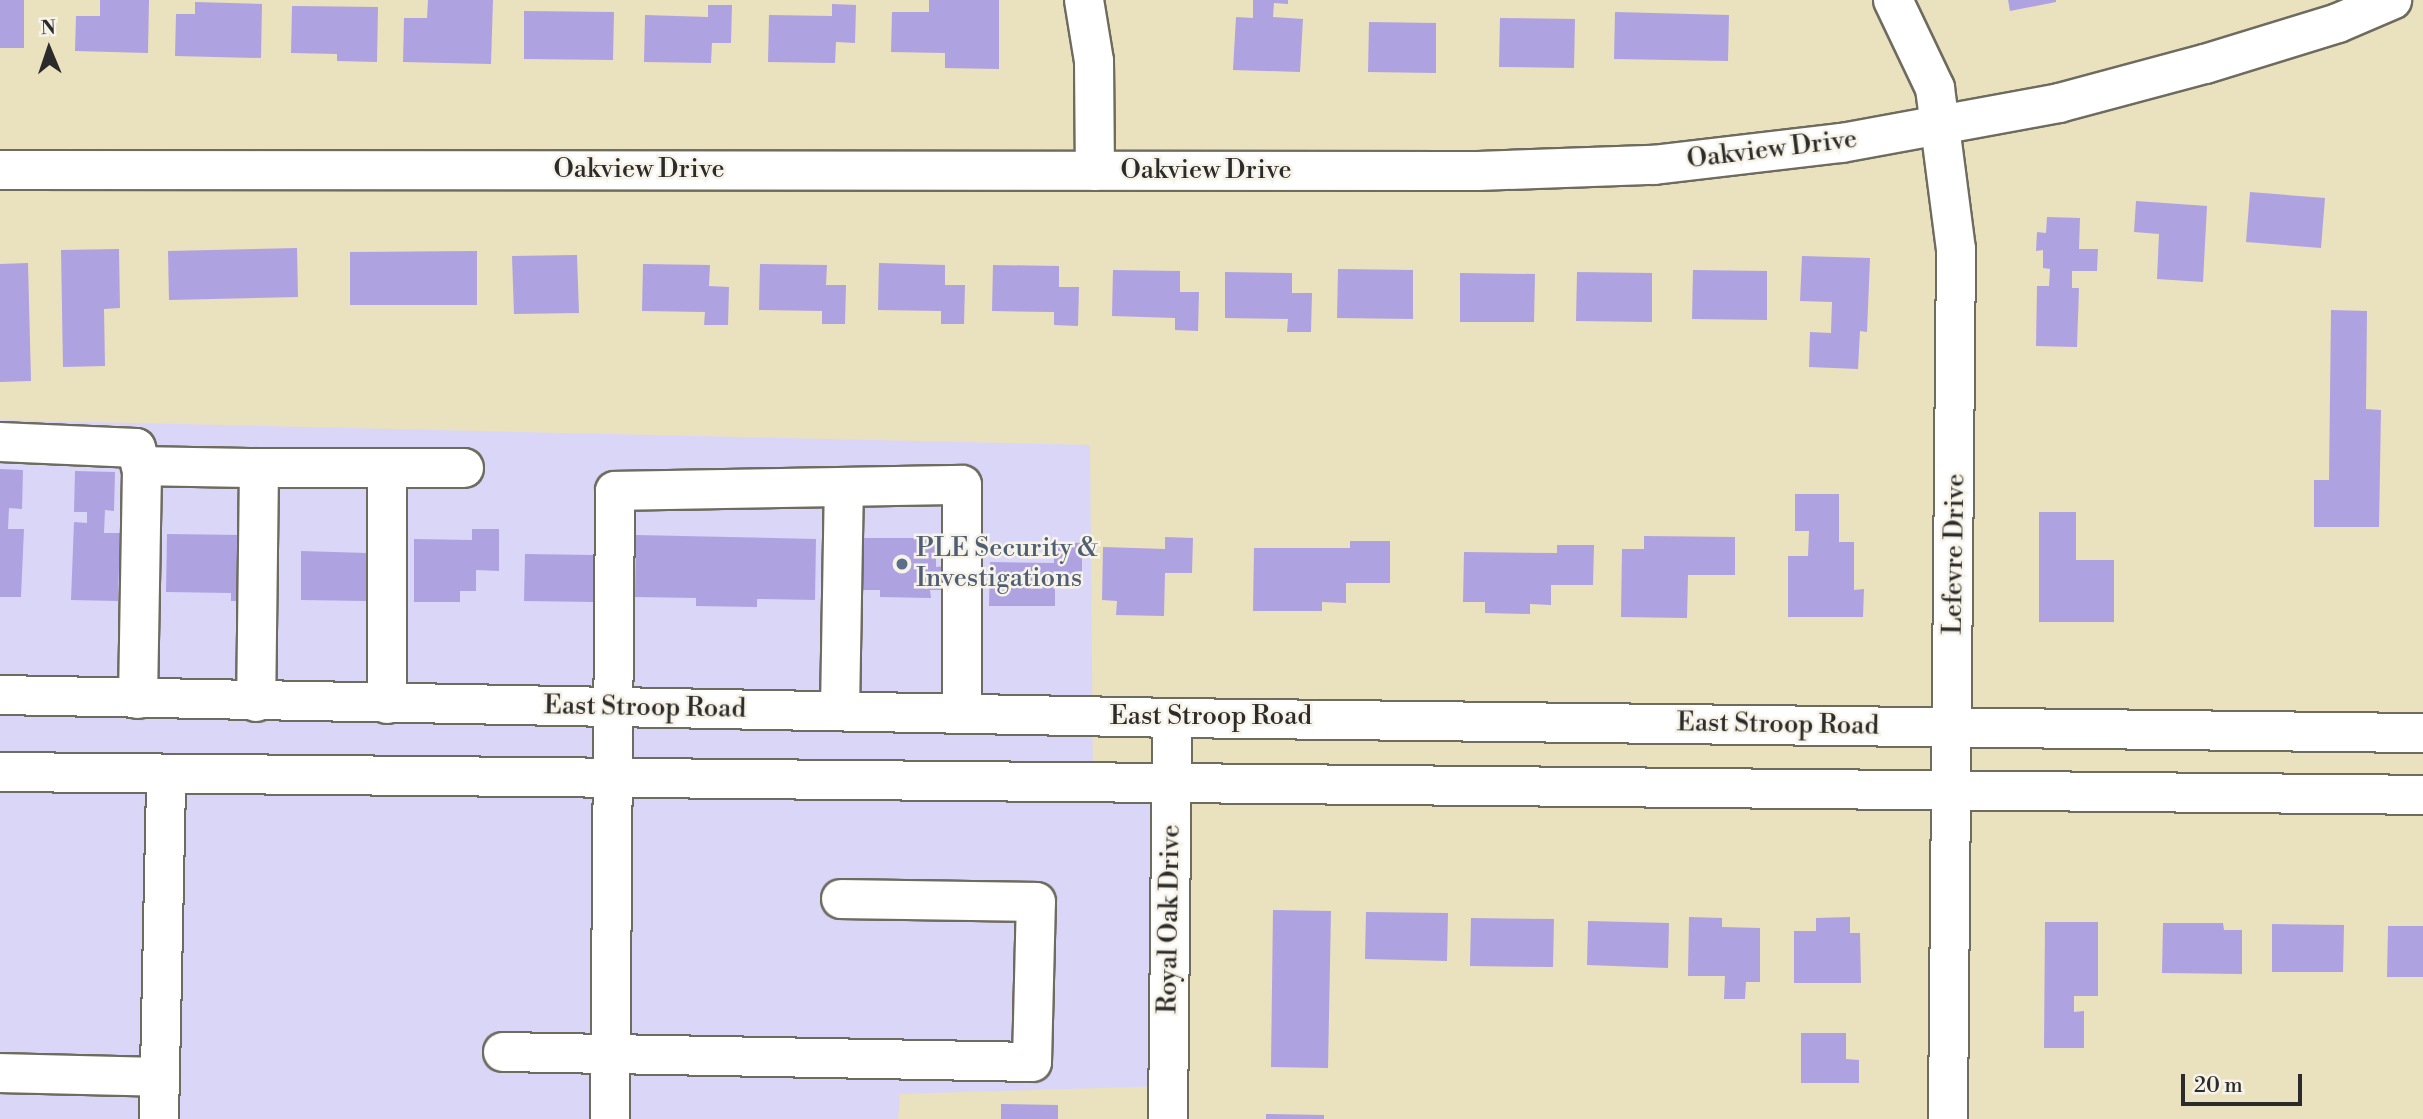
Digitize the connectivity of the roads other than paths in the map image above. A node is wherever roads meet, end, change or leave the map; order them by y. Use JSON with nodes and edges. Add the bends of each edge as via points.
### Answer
{"nodes":[{"id":1,"x":1084,"y":0,"type":"edge"},
{"id":2,"x":1893,"y":0,"type":"edge"},
{"id":3,"x":2392,"y":0,"type":"edge"},
{"id":4,"x":1941,"y":125,"type":"junction"},
{"id":5,"x":0,"y":170,"type":"edge"},
{"id":6,"x":1095,"y":171,"type":"junction"},
{"id":7,"x":0,"y":442,"type":"edge"},
{"id":8,"x":141,"y":466,"type":"junction"},
{"id":9,"x":259,"y":468,"type":"junction"},
{"id":10,"x":387,"y":468,"type":"junction"},
{"id":11,"x":464,"y":468,"type":"dead end"},
{"id":12,"x":844,"y":487,"type":"junction"},
{"id":13,"x":0,"y":695,"type":"edge"},
{"id":14,"x":138,"y":699,"type":"junction"},
{"id":15,"x":257,"y":702,"type":"junction"},
{"id":16,"x":387,"y":704,"type":"junction"},
{"id":17,"x":615,"y":707,"type":"junction"},
{"id":18,"x":840,"y":710,"type":"junction"},
{"id":19,"x":962,"y":713,"type":"junction"},
{"id":20,"x":1172,"y":718,"type":"junction"},
{"id":21,"x":1954,"y":728,"type":"junction"},
{"id":22,"x":2423,"y":733,"type":"edge"},
{"id":23,"x":0,"y":772,"type":"edge"},
{"id":24,"x":166,"y":774,"type":"junction"},
{"id":25,"x":615,"y":778,"type":"junction"},
{"id":26,"x":1171,"y":781,"type":"junction"},
{"id":27,"x":1953,"y":789,"type":"junction"},
{"id":28,"x":2423,"y":795,"type":"edge"},
{"id":29,"x":841,"y":899,"type":"dead end"},
{"id":30,"x":503,"y":1052,"type":"dead end"},
{"id":31,"x":611,"y":1054,"type":"junction"},
{"id":32,"x":0,"y":1073,"type":"edge"},
{"id":33,"x":160,"y":1077,"type":"junction"},
{"id":34,"x":159,"y":1119,"type":"edge"},
{"id":35,"x":610,"y":1119,"type":"edge"},
{"id":36,"x":1168,"y":1119,"type":"edge"},
{"id":37,"x":1948,"y":1119,"type":"edge"}],
"edges":[{"from":1,"to":6,"type":"main road","via":[[1094,61]]},
{"from":2,"to":4,"type":"main road","name":"Lefevre Drive","via":[[1935,88]]},
{"from":3,"to":4,"type":"main road","name":"Oakview Drive","via":[[2338,23],[2205,64],[2060,103]]},
{"from":4,"to":6,"type":"main road","name":"Oakview Drive","via":[[1842,143],[1654,165],[1478,171]]},
{"from":4,"to":21,"type":"main road","name":"Lefevre Drive","via":[[1958,290]]},
{"from":5,"to":6,"type":"main road","name":"Oakview Drive"},
{"from":7,"to":8,"type":"main road","via":[[121,444],[136,448]]},
{"from":8,"to":9,"type":"main road"},
{"from":8,"to":14,"type":"main road"},
{"from":9,"to":10,"type":"main road"},
{"from":9,"to":15,"type":"main road"},
{"from":10,"to":11,"type":"main road"},
{"from":10,"to":16,"type":"main road"},
{"from":12,"to":17,"type":"main road","via":[[615,491]]},
{"from":12,"to":18,"type":"main road"},
{"from":12,"to":19,"type":"main road","via":[[962,485]]},
{"from":13,"to":14,"type":"main road","name":"East Stroop Road"},
{"from":14,"to":15,"type":"main road","name":"East Stroop Road"},
{"from":15,"to":16,"type":"main road","name":"East Stroop Road"},
{"from":16,"to":17,"type":"main road","name":"East Stroop Road"},
{"from":17,"to":18,"type":"main road","name":"East Stroop Road"},
{"from":17,"to":25,"type":"main road"},
{"from":18,"to":19,"type":"main road","name":"East Stroop Road"},
{"from":19,"to":20,"type":"main road","name":"East Stroop Road"},
{"from":20,"to":21,"type":"main road","name":"East Stroop Road"},
{"from":20,"to":26,"type":"main road","name":"Royal Oak Drive"},
{"from":21,"to":22,"type":"main road","name":"East Stroop Road"},
{"from":21,"to":27,"type":"main road","name":"Lefevre Drive"},
{"from":23,"to":24,"type":"main road"},
{"from":24,"to":25,"type":"main road"},
{"from":24,"to":33,"type":"main road"},
{"from":25,"to":26,"type":"main road"},
{"from":25,"to":31,"type":"main road"},
{"from":26,"to":27,"type":"main road"},
{"from":26,"to":36,"type":"main road","name":"Royal Oak Drive"},
{"from":27,"to":28,"type":"main road"},
{"from":27,"to":37,"type":"main road","name":"Lefevre Drive"},
{"from":29,"to":31,"type":"main road","via":[[1035,902],[1032,1062]]},
{"from":30,"to":31,"type":"main road"},
{"from":31,"to":35,"type":"main road"},
{"from":32,"to":33,"type":"main road"},
{"from":33,"to":34,"type":"main road"}]}
